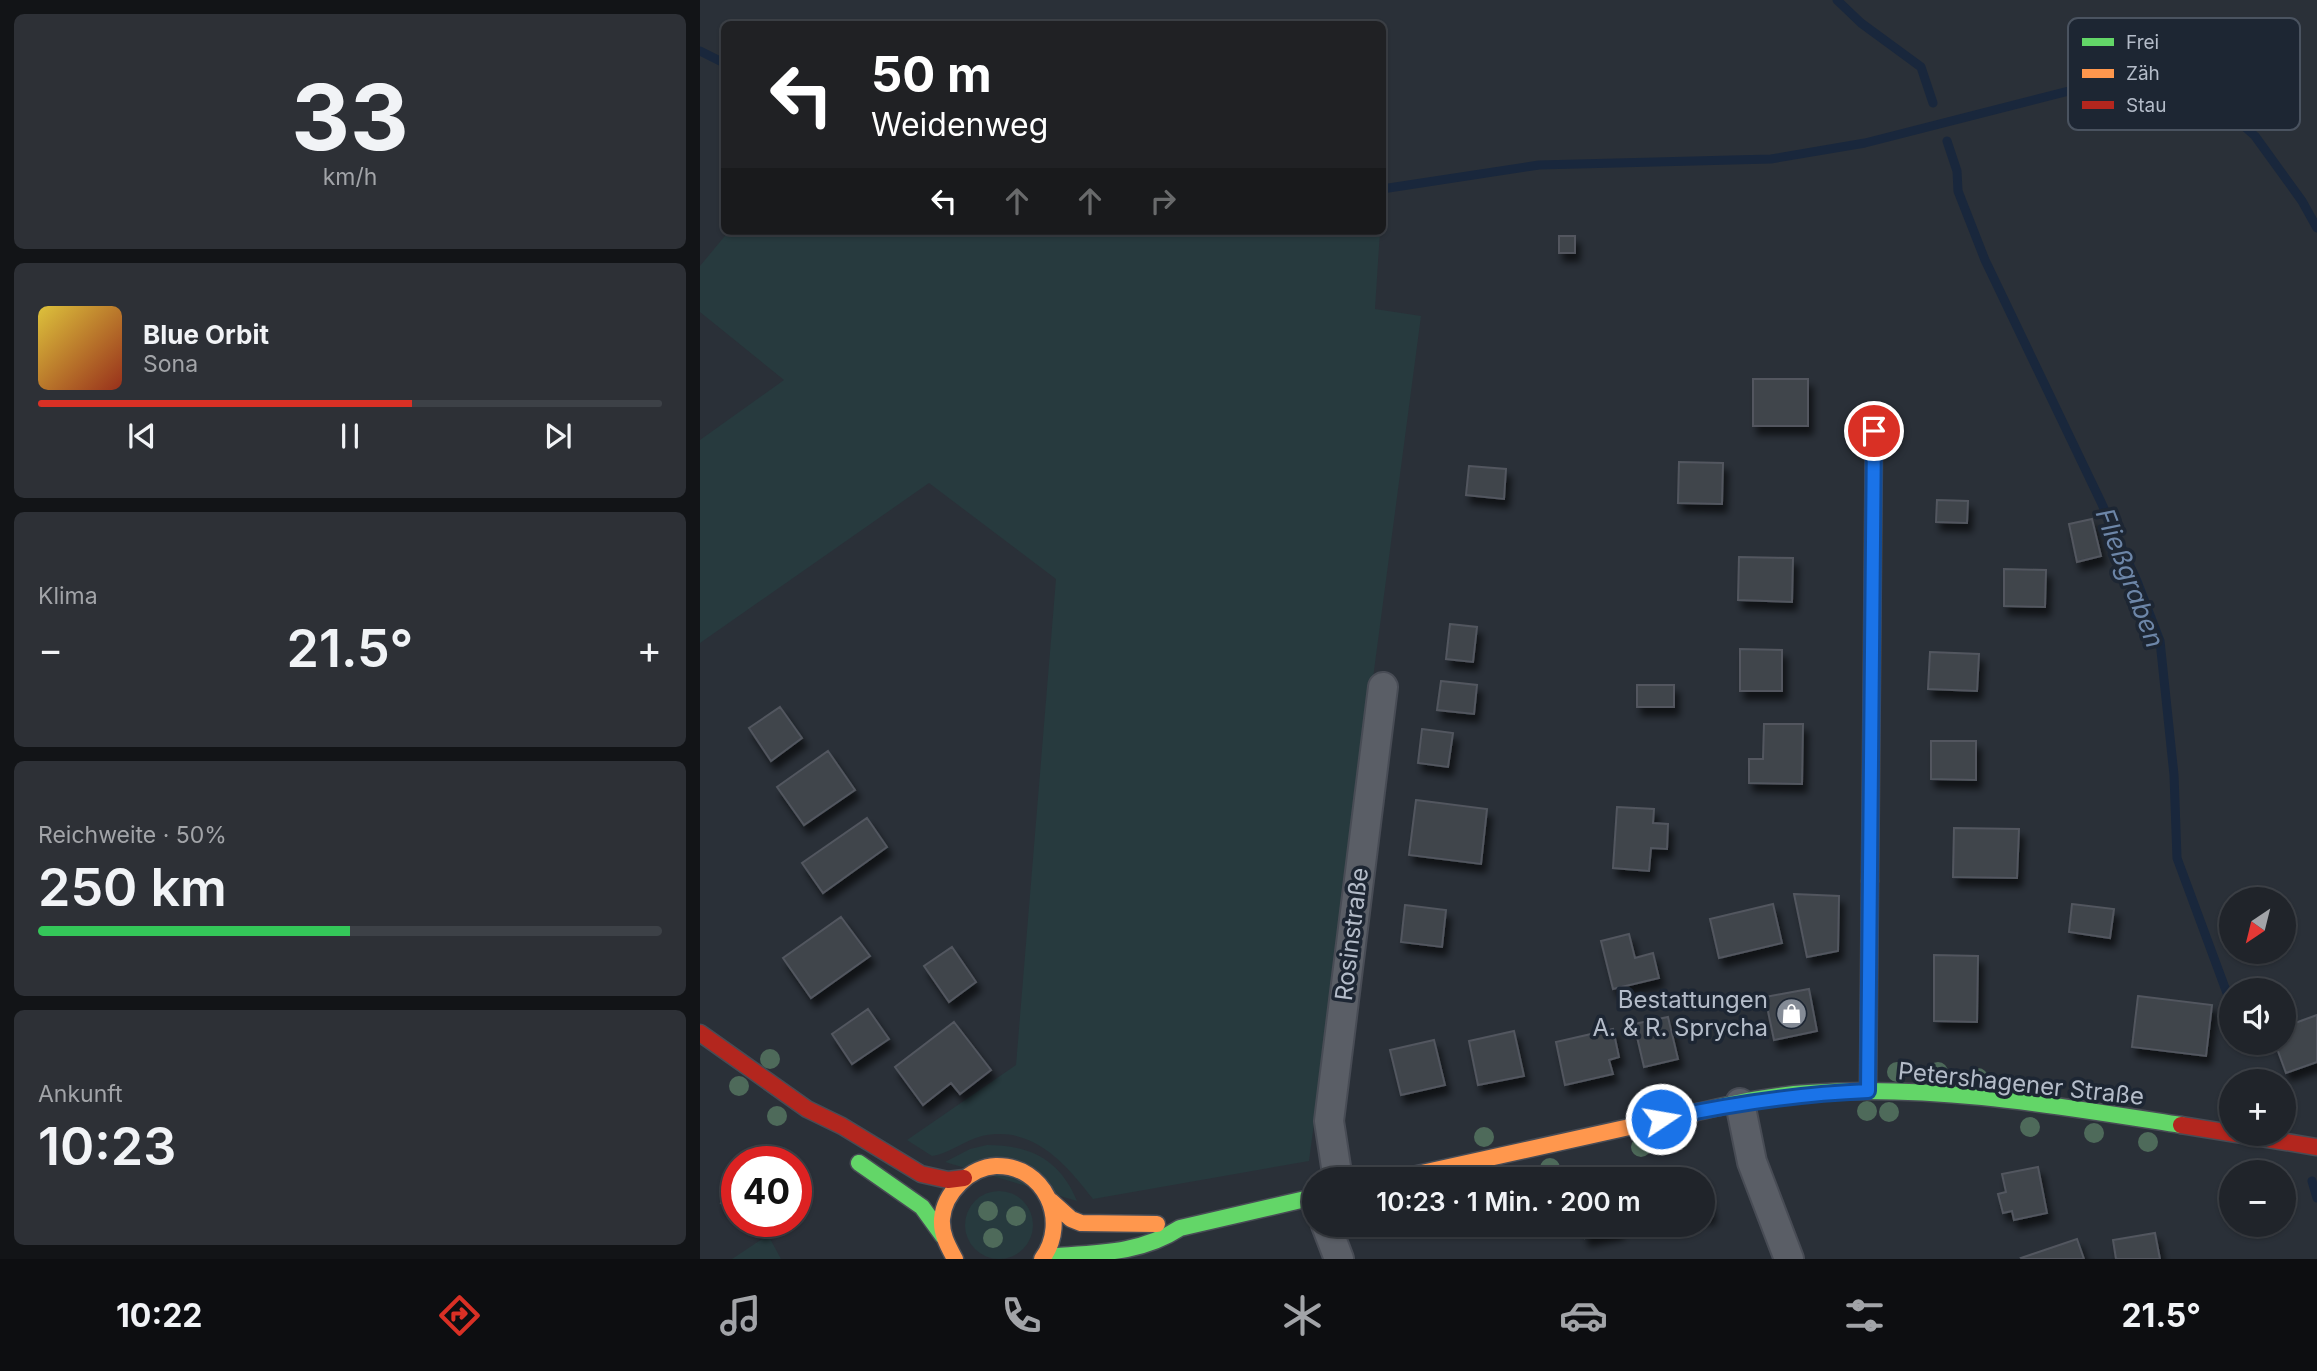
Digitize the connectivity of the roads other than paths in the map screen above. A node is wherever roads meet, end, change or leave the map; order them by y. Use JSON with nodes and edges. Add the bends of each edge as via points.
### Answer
{"nodes":[{"id":1,"x":1874,"y":431,"type":"dead end"},
{"id":2,"x":1383,"y":687,"type":"dead end"},
{"id":3,"x":700,"y":1033,"type":"edge"},
{"id":4,"x":1868,"y":1091,"type":"junction"},
{"id":5,"x":1740,"y":1103,"type":"junction"},
{"id":6,"x":807,"y":1109,"type":"junction"},
{"id":7,"x":831,"y":1140,"type":"dead end"},
{"id":8,"x":2317,"y":1147,"type":"edge"},
{"id":9,"x":847,"y":1154,"type":"dead end"},
{"id":10,"x":1336,"y":1167,"type":"edge"},
{"id":11,"x":1449,"y":1167,"type":"edge"},
{"id":12,"x":964,"y":1178,"type":"junction"},
{"id":13,"x":1302,"y":1200,"type":"edge"},
{"id":14,"x":1051,"y":1201,"type":"junction"},
{"id":15,"x":1180,"y":1228,"type":"junction"},
{"id":16,"x":1331,"y":1237,"type":"edge"},
{"id":17,"x":949,"y":1252,"type":"edge"},
{"id":18,"x":1042,"y":1259,"type":"edge"},
{"id":19,"x":1050,"y":1259,"type":"edge"},
{"id":20,"x":1339,"y":1259,"type":"edge"},
{"id":21,"x":1789,"y":1259,"type":"edge"}],
"edges":[{"from":1,"to":4,"type":"street"},
{"from":2,"to":10,"type":"street","name":"Rosinstraße","via":[[1329,1121]]},
{"from":3,"to":6,"type":"street"},
{"from":4,"to":5,"type":"street","name":"Petershagener Straße","via":[[1807,1093]]},
{"from":4,"to":8,"type":"street","name":"Petershagener Straße","via":[[2066,1107]]},
{"from":5,"to":11,"type":"street","name":"Petershagener Straße"},
{"from":5,"to":21,"type":"street","via":[[1752,1162]]},
{"from":6,"to":7,"type":"street"},
{"from":6,"to":12,"type":"street","via":[[921,1174]]},
{"from":9,"to":17,"type":"street","via":[[922,1207]]},
{"from":12,"to":14,"type":"street","via":[[981,1169],[1015,1168],[1042,1187]]},
{"from":12,"to":17,"type":"street","via":[[954,1187],[942,1218]]},
{"from":13,"to":15,"type":"street"},
{"from":14,"to":15,"type":"street","via":[[1081,1223],[1167,1223]]},
{"from":14,"to":18,"type":"street","via":[[1055,1234]]},
{"from":15,"to":19,"type":"street","via":[[1165,1240],[1132,1248]]},
{"from":16,"to":20,"type":"street"}]}
